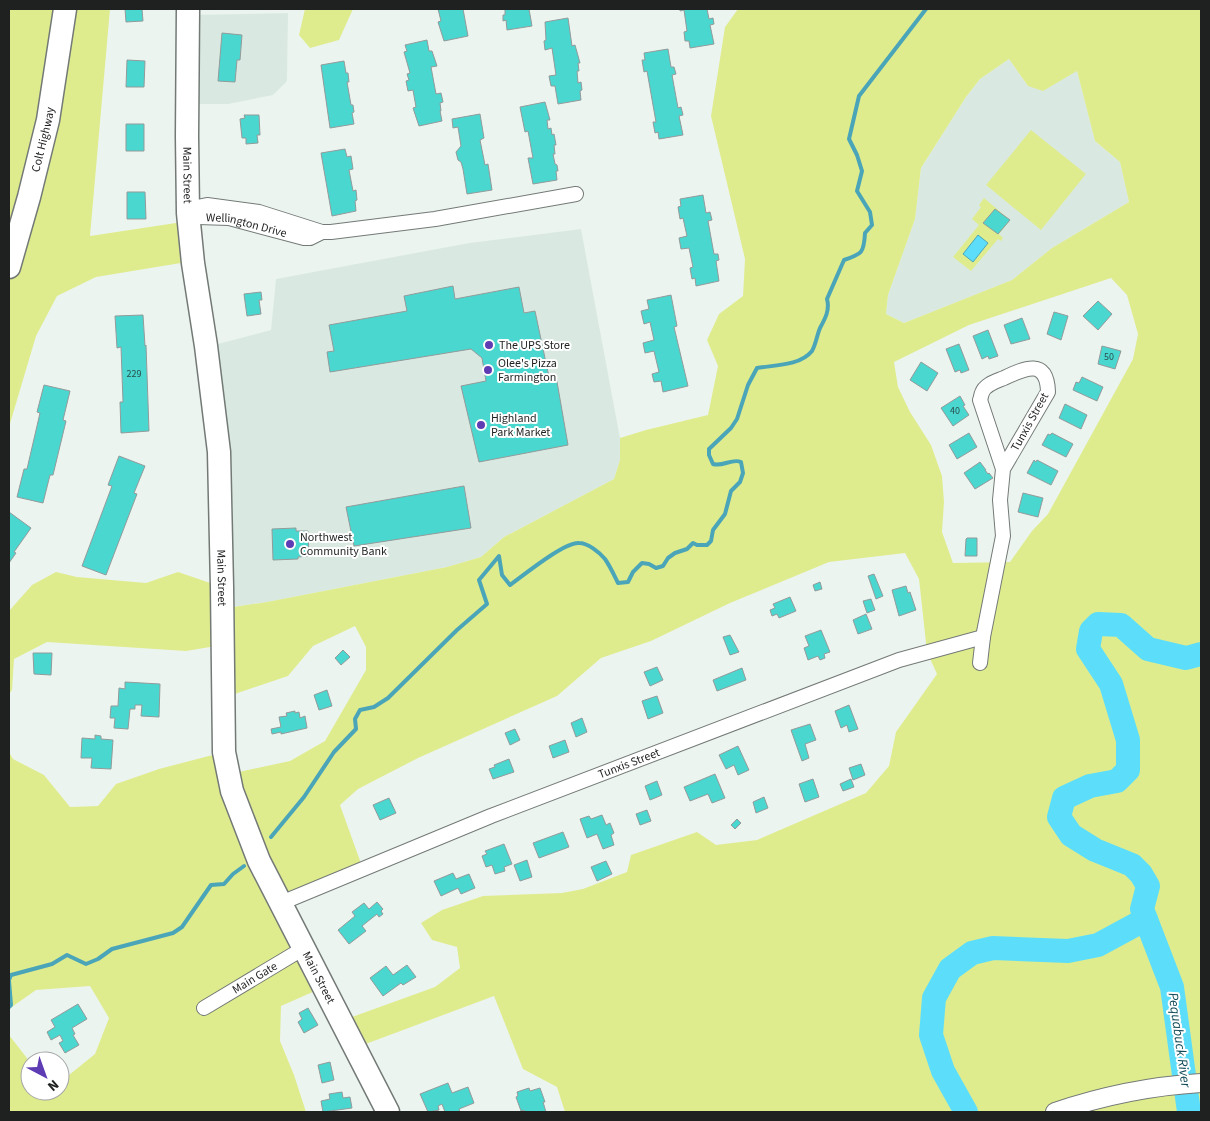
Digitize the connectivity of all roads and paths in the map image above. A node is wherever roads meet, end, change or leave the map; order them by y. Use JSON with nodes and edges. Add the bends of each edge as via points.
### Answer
{"nodes":[{"id":1,"x":50,"y":9,"type":"edge"},
{"id":2,"x":65,"y":9,"type":"edge"},
{"id":3,"x":188,"y":9,"type":"edge"},
{"id":4,"x":576,"y":194,"type":"dead end"},
{"id":5,"x":188,"y":213,"type":"junction"},
{"id":6,"x":18,"y":236,"type":"junction"},
{"id":7,"x":9,"y":267,"type":"edge"},
{"id":8,"x":1003,"y":469,"type":"junction"},
{"id":9,"x":983,"y":638,"type":"junction"},
{"id":10,"x":980,"y":663,"type":"dead end"},
{"id":11,"x":281,"y":903,"type":"junction"},
{"id":12,"x":304,"y":948,"type":"junction"},
{"id":13,"x":204,"y":1008,"type":"dead end"},
{"id":14,"x":1201,"y":1083,"type":"edge"},
{"id":15,"x":388,"y":1112,"type":"edge"},
{"id":16,"x":1055,"y":1112,"type":"edge"}],
"edges":[{"from":1,"to":6,"type":"highway","via":[[40,101]]},
{"from":2,"to":6,"type":"highway","name":"Colt Highway","via":[[48,120]]},
{"from":3,"to":5,"type":"highway","name":"Main Street"},
{"from":4,"to":5,"type":"street","name":"Wellington Drive","via":[[435,219],[331,232],[258,212],[207,205]]},
{"from":5,"to":11,"type":"highway","name":"Main Street","via":[[219,452],[224,752],[232,791],[244,824]]},
{"from":6,"to":7,"type":"highway","name":"Colt Highway"},
{"from":8,"to":8,"type":"street","name":"Tunxis Street","via":[[980,400],[982,392],[989,385],[1026,368],[1035,368],[1044,374],[1048,392]]},
{"from":8,"to":9,"type":"street","name":"Tunxis Street","via":[[1000,500],[1003,536]]},
{"from":9,"to":10,"type":"street","name":"Tunxis Street"},
{"from":9,"to":11,"type":"street","name":"Tunxis Street","via":[[899,660],[490,816]]},
{"from":11,"to":12,"type":"highway","name":"Main Street"},
{"from":12,"to":13,"type":"street","name":"Main Gate"},
{"from":12,"to":15,"type":"highway","name":"Main Street"},
{"from":14,"to":16,"type":"street","via":[[1131,1091]]}]}
